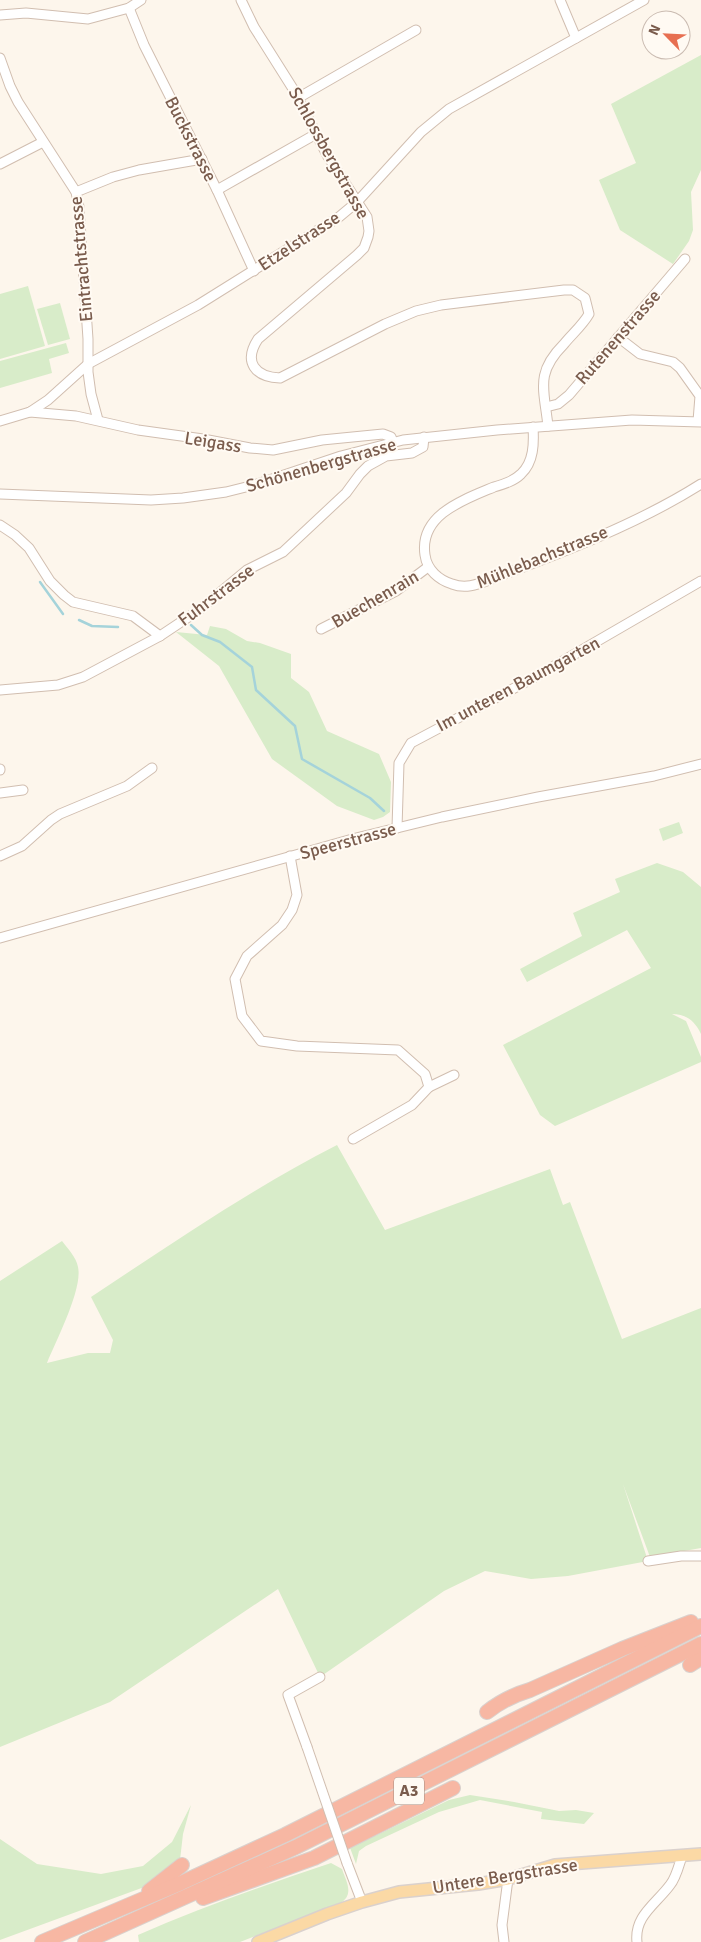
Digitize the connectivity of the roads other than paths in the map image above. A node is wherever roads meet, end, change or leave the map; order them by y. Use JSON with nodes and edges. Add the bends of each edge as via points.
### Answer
{"nodes":[{"id":1,"x":141,"y":0,"type":"edge"},
{"id":2,"x":241,"y":0,"type":"edge"},
{"id":3,"x":560,"y":0,"type":"edge"},
{"id":4,"x":644,"y":0,"type":"edge"},
{"id":5,"x":129,"y":8,"type":"junction"},
{"id":6,"x":0,"y":14,"type":"edge"},
{"id":7,"x":416,"y":30,"type":"dead end"},
{"id":8,"x":576,"y":38,"type":"junction"},
{"id":9,"x":0,"y":58,"type":"edge"},
{"id":10,"x":298,"y":98,"type":"junction"},
{"id":11,"x":316,"y":134,"type":"junction"},
{"id":12,"x":43,"y":142,"type":"junction"},
{"id":13,"x":202,"y":159,"type":"junction"},
{"id":14,"x":0,"y":164,"type":"edge"},
{"id":15,"x":217,"y":190,"type":"junction"},
{"id":16,"x":76,"y":192,"type":"junction"},
{"id":17,"x":357,"y":202,"type":"junction"},
{"id":18,"x":685,"y":259,"type":"dead end"},
{"id":19,"x":254,"y":270,"type":"junction"},
{"id":20,"x":618,"y":337,"type":"junction"},
{"id":21,"x":88,"y":364,"type":"junction"},
{"id":22,"x":546,"y":406,"type":"junction"},
{"id":23,"x":700,"y":407,"type":"edge"},
{"id":24,"x":30,"y":412,"type":"junction"},
{"id":25,"x":0,"y":420,"type":"edge"},
{"id":26,"x":98,"y":420,"type":"junction"},
{"id":27,"x":700,"y":422,"type":"edge"},
{"id":28,"x":548,"y":426,"type":"junction"},
{"id":29,"x":534,"y":428,"type":"junction"},
{"id":30,"x":424,"y":437,"type":"junction"},
{"id":31,"x":393,"y":442,"type":"junction"},
{"id":32,"x":701,"y":484,"type":"edge"},
{"id":33,"x":0,"y":494,"type":"edge"},
{"id":34,"x":0,"y":525,"type":"edge"},
{"id":35,"x":428,"y":567,"type":"junction"},
{"id":36,"x":701,"y":581,"type":"edge"},
{"id":37,"x":321,"y":629,"type":"dead end"},
{"id":38,"x":160,"y":636,"type":"junction"},
{"id":39,"x":0,"y":690,"type":"edge"},
{"id":40,"x":701,"y":764,"type":"edge"},
{"id":41,"x":152,"y":768,"type":"dead end"},
{"id":42,"x":23,"y":790,"type":"dead end"},
{"id":43,"x":0,"y":792,"type":"edge"},
{"id":44,"x":397,"y":828,"type":"junction"},
{"id":45,"x":0,"y":856,"type":"edge"},
{"id":46,"x":290,"y":856,"type":"junction"},
{"id":47,"x":0,"y":938,"type":"edge"},
{"id":48,"x":454,"y":1076,"type":"dead end"},
{"id":49,"x":429,"y":1087,"type":"junction"},
{"id":50,"x":354,"y":1139,"type":"dead end"},
{"id":51,"x":701,"y":1556,"type":"edge"},
{"id":52,"x":648,"y":1561,"type":"dead end"},
{"id":53,"x":701,"y":1619,"type":"edge"},
{"id":54,"x":701,"y":1626,"type":"edge"},
{"id":55,"x":701,"y":1644,"type":"edge"},
{"id":56,"x":320,"y":1677,"type":"dead end"},
{"id":57,"x":487,"y":1712,"type":"dead end"},
{"id":58,"x":453,"y":1788,"type":"dead end"},
{"id":59,"x":701,"y":1854,"type":"edge"},
{"id":60,"x":682,"y":1856,"type":"junction"},
{"id":61,"x":182,"y":1865,"type":"dead end"},
{"id":62,"x":508,"y":1879,"type":"junction"},
{"id":63,"x":362,"y":1902,"type":"junction"},
{"id":64,"x":124,"y":1908,"type":"junction"},
{"id":65,"x":113,"y":1930,"type":"junction"},
{"id":66,"x":42,"y":1942,"type":"edge"},
{"id":67,"x":84,"y":1942,"type":"edge"},
{"id":68,"x":258,"y":1942,"type":"edge"},
{"id":69,"x":504,"y":1942,"type":"edge"},
{"id":70,"x":637,"y":1942,"type":"edge"}],
"edges":[{"from":1,"to":5,"type":"street"},
{"from":2,"to":10,"type":"street","name":"Schlossbergstrasse"},
{"from":3,"to":8,"type":"street"},
{"from":4,"to":8,"type":"street","name":"Etzelstrasse"},
{"from":5,"to":6,"type":"street","via":[[88,19]]},
{"from":5,"to":13,"type":"street","name":"Buckstrasse","via":[[157,72]]},
{"from":7,"to":10,"type":"street"},
{"from":8,"to":17,"type":"street","name":"Etzelstrasse","via":[[449,109],[420,132]]},
{"from":9,"to":12,"type":"street","name":"Eintrachtstrasse","via":[[10,86]]},
{"from":10,"to":11,"type":"street","name":"Schlossbergstrasse"},
{"from":11,"to":15,"type":"street"},
{"from":11,"to":17,"type":"street","name":"Schlossbergstrasse"},
{"from":12,"to":14,"type":"street"},
{"from":12,"to":16,"type":"street","name":"Eintrachtstrasse"},
{"from":13,"to":15,"type":"street","name":"Buckstrasse"},
{"from":13,"to":16,"type":"street","via":[[139,170]]},
{"from":15,"to":19,"type":"street","name":"Buckstrasse"},
{"from":16,"to":21,"type":"street","name":"Eintrachtstrasse"},
{"from":17,"to":19,"type":"street","name":"Etzelstrasse"},
{"from":17,"to":22,"type":"street","name":"Schlossbergstrasse","via":[[369,224],[364,248],[258,339],[252,354],[258,372],[268,378],[280,378],[385,324],[441,305],[573,290],[585,298],[589,314],[547,363],[544,375]]},
{"from":18,"to":20,"type":"street","name":"Rutenenstrasse"},
{"from":19,"to":21,"type":"street","name":"Etzelstrasse","via":[[198,305]]},
{"from":20,"to":22,"type":"street","name":"Rutenenstrasse","via":[[569,395],[558,404]]},
{"from":20,"to":23,"type":"street","via":[[640,354],[673,362],[697,389]]},
{"from":21,"to":24,"type":"street","name":"Etzelstrasse"},
{"from":21,"to":26,"type":"street","name":"Eintrachtstrasse"},
{"from":22,"to":28,"type":"street","name":"Schlossbergstrasse"},
{"from":23,"to":27,"type":"street"},
{"from":24,"to":25,"type":"street"},
{"from":24,"to":26,"type":"street","name":"Leigass"},
{"from":26,"to":31,"type":"street","name":"Leigass","via":[[138,430],[258,449],[273,450],[322,440],[383,434]]},
{"from":27,"to":28,"type":"street","name":"Schönenbergstrasse","via":[[632,420]]},
{"from":28,"to":29,"type":"street","name":"Schönenbergstrasse"},
{"from":29,"to":30,"type":"street","name":"Schönenbergstrasse"},
{"from":29,"to":35,"type":"street","via":[[531,458],[523,473],[444,511],[435,519],[425,540]]},
{"from":30,"to":31,"type":"street","name":"Schönenbergstrasse"},
{"from":30,"to":38,"type":"street","name":"Fuhrstrasse","via":[[423,446],[417,451],[386,456],[368,466],[346,493],[283,552],[247,570],[199,610]]},
{"from":31,"to":33,"type":"street","name":"Schönenbergstrasse","via":[[254,485],[204,496],[151,500]]},
{"from":32,"to":35,"type":"street","name":"Mühlebachstrasse","via":[[602,535],[473,586],[450,584]]},
{"from":34,"to":38,"type":"street","via":[[29,548],[50,580],[73,602],[132,616]]},
{"from":35,"to":37,"type":"street","name":"Buechenrain","via":[[396,591]]},
{"from":36,"to":44,"type":"street","name":"Im unteren Baumgarten","via":[[537,676],[411,743],[399,763]]},
{"from":38,"to":39,"type":"street","name":"Fuhrstrasse","via":[[83,677],[58,685]]},
{"from":40,"to":44,"type":"street","name":"Speerstrasse","via":[[662,775],[538,797]]},
{"from":41,"to":45,"type":"street","via":[[127,786],[60,814],[22,846]]},
{"from":42,"to":43,"type":"street"},
{"from":44,"to":46,"type":"street","name":"Speerstrasse"},
{"from":46,"to":47,"type":"street","name":"Speerstrasse"},
{"from":46,"to":49,"type":"street","via":[[297,895],[292,910],[282,925],[247,956],[234,979],[242,1016],[261,1041],[297,1046],[398,1050],[425,1074]]},
{"from":48,"to":49,"type":"street"},
{"from":49,"to":50,"type":"street","via":[[412,1104]]},
{"from":51,"to":52,"type":"street"},
{"from":53,"to":57,"type":"highway","via":[[516,1694],[498,1702]]},
{"from":54,"to":64,"type":"highway","number":"A3","via":[[285,1835]]},
{"from":55,"to":65,"type":"highway","number":"A3","via":[[296,1847]]},
{"from":56,"to":63,"type":"street","bridge":true,"via":[[288,1695]]},
{"from":58,"to":65,"type":"highway","via":[[314,1858]]},
{"from":59,"to":60,"type":"main road","name":"Untere Bergstrasse"},
{"from":60,"to":62,"type":"main road","name":"Untere Bergstrasse","via":[[556,1865]]},
{"from":60,"to":70,"type":"street","via":[[671,1884],[642,1915]]},
{"from":61,"to":64,"type":"highway"},
{"from":62,"to":63,"type":"main road","name":"Untere Bergstrasse","via":[[453,1888],[410,1890]]},
{"from":62,"to":69,"type":"street","via":[[502,1925]]},
{"from":63,"to":68,"type":"main road","name":"Untere Bergstrasse"},
{"from":64,"to":66,"type":"highway","number":"A3"},
{"from":65,"to":67,"type":"highway","number":"A3"}]}
